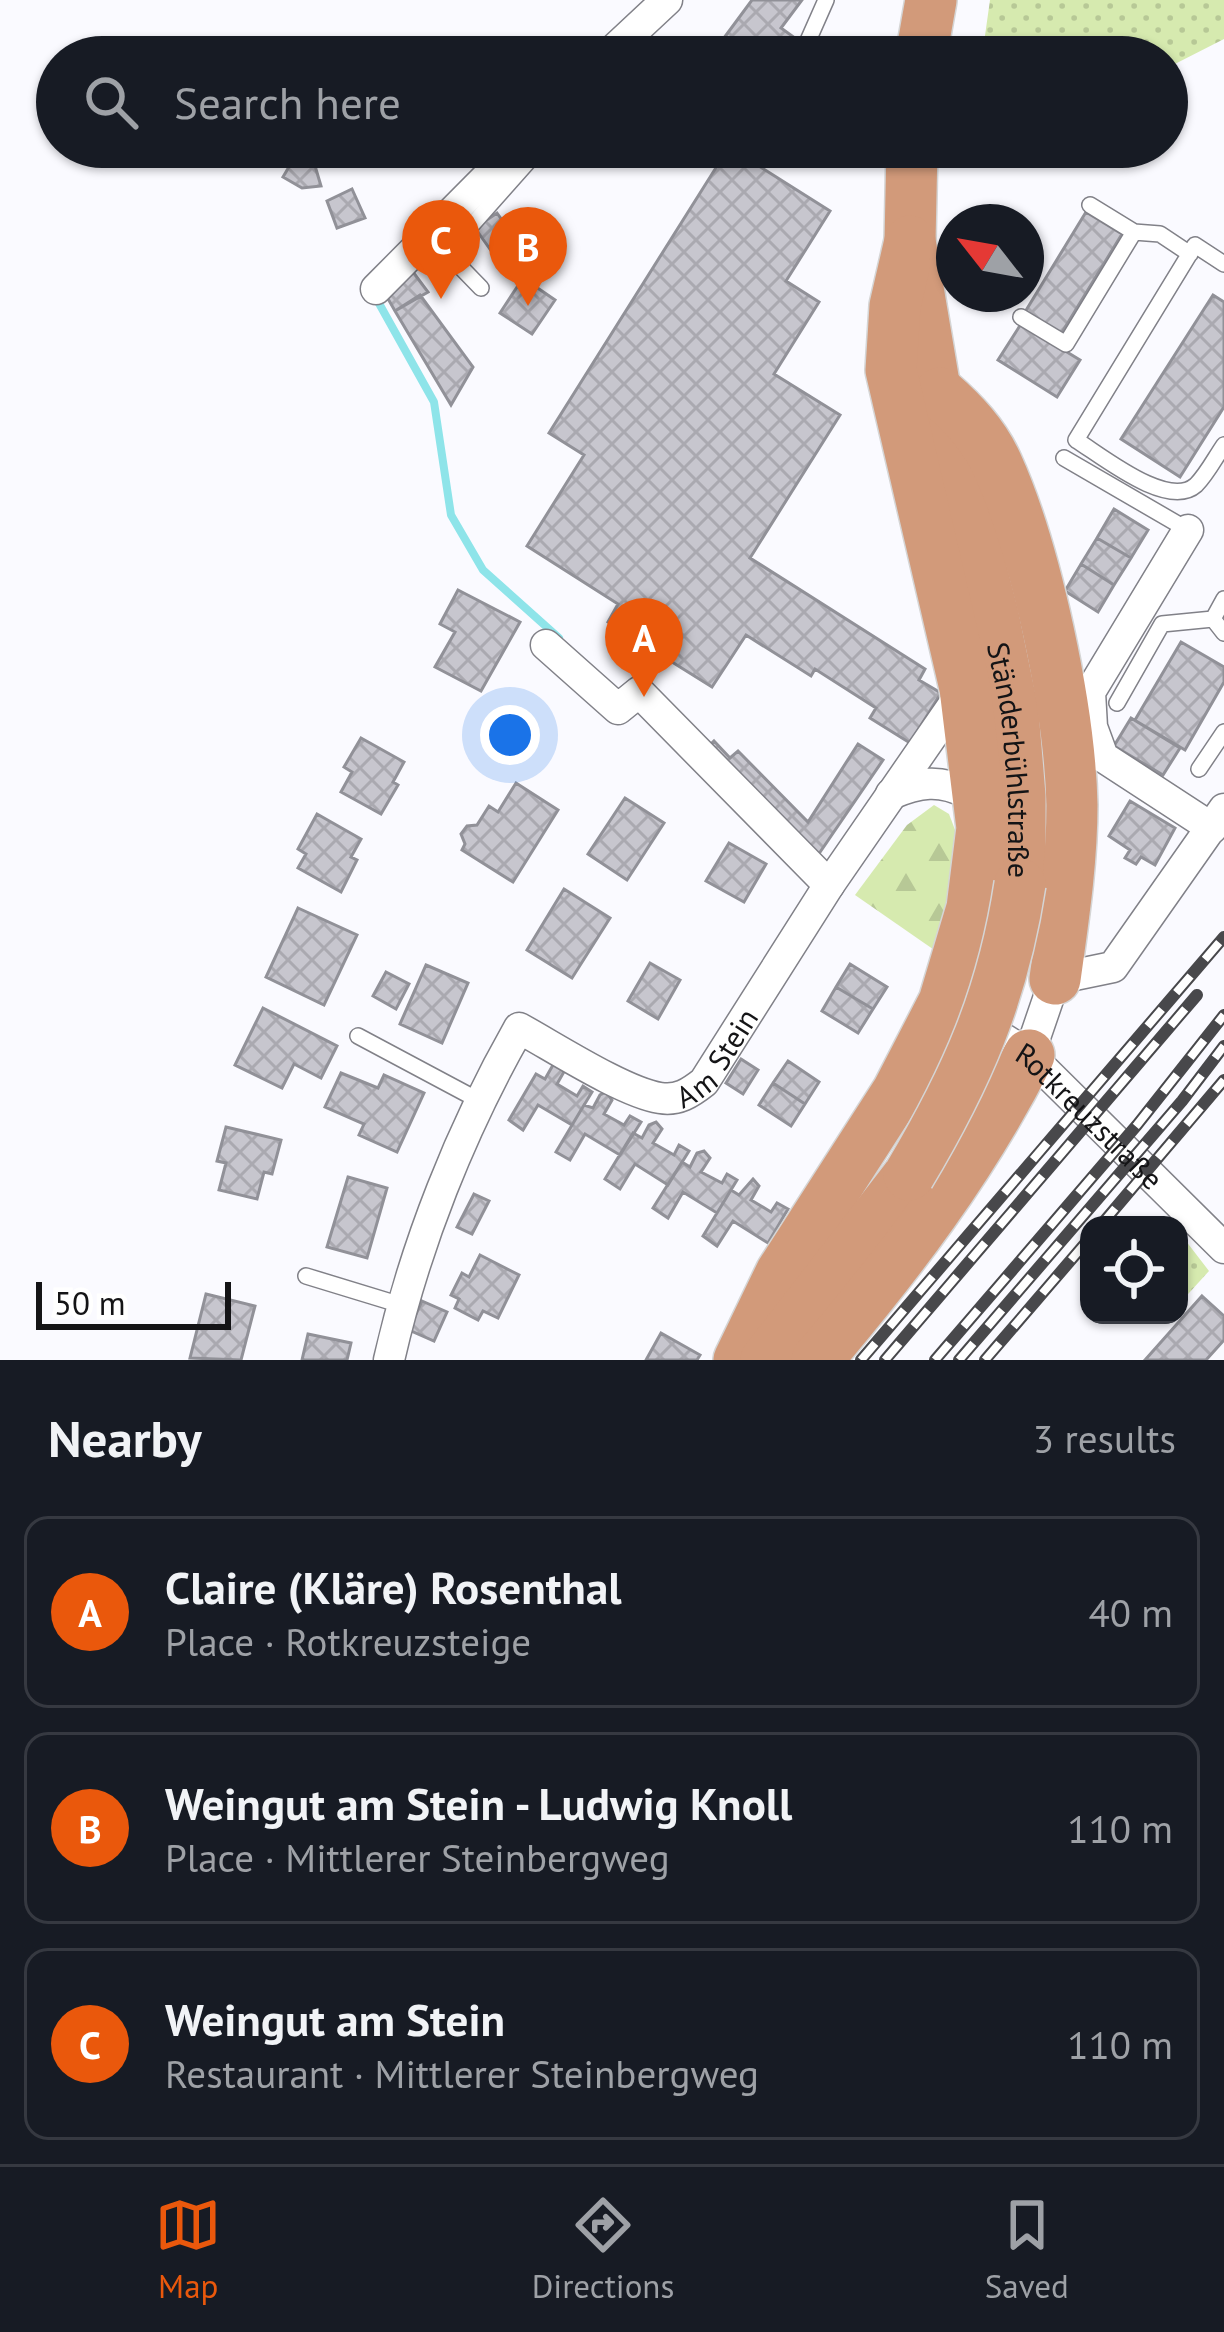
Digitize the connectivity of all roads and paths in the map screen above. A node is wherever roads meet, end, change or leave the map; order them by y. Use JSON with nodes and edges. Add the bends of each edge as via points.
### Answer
{"nodes":[{"id":1,"x":667,"y":0,"type":"edge"},
{"id":2,"x":826,"y":0,"type":"edge"},
{"id":3,"x":931,"y":0,"type":"edge"},
{"id":4,"x":632,"y":36,"type":"edge"},
{"id":5,"x":810,"y":36,"type":"edge"},
{"id":6,"x":925,"y":36,"type":"edge"},
{"id":7,"x":496,"y":168,"type":"edge"},
{"id":8,"x":522,"y":168,"type":"edge"},
{"id":9,"x":912,"y":168,"type":"edge"},
{"id":10,"x":1090,"y":205,"type":"dead end"},
{"id":11,"x":1135,"y":232,"type":"junction"},
{"id":12,"x":910,"y":241,"type":"junction"},
{"id":13,"x":1190,"y":254,"type":"junction"},
{"id":14,"x":1224,"y":264,"type":"edge"},
{"id":15,"x":481,"y":288,"type":"dead end"},
{"id":16,"x":376,"y":289,"type":"dead end"},
{"id":17,"x":1021,"y":317,"type":"dead end"},
{"id":18,"x":935,"y":388,"type":"junction"},
{"id":19,"x":1224,"y":445,"type":"edge"},
{"id":20,"x":1064,"y":458,"type":"dead end"},
{"id":21,"x":1188,"y":530,"type":"joint"},
{"id":22,"x":1224,"y":599,"type":"edge"},
{"id":23,"x":1213,"y":619,"type":"junction"},
{"id":24,"x":1224,"y":633,"type":"edge"},
{"id":25,"x":546,"y":645,"type":"dead end"},
{"id":26,"x":965,"y":688,"type":"junction"},
{"id":27,"x":1117,"y":704,"type":"dead end"},
{"id":28,"x":1224,"y":732,"type":"edge"},
{"id":29,"x":1199,"y":769,"type":"dead end"},
{"id":30,"x":891,"y":794,"type":"junction"},
{"id":31,"x":1218,"y":818,"type":"edge"},
{"id":32,"x":982,"y":828,"type":"junction"},
{"id":33,"x":830,"y":885,"type":"junction"},
{"id":34,"x":1055,"y":979,"type":"junction"},
{"id":35,"x":944,"y":1002,"type":"junction"},
{"id":36,"x":358,"y":1036,"type":"dead end"},
{"id":37,"x":1029,"y":1055,"type":"junction"},
{"id":38,"x":478,"y":1100,"type":"junction"},
{"id":39,"x":1224,"y":1248,"type":"edge"},
{"id":40,"x":306,"y":1276,"type":"dead end"},
{"id":41,"x":401,"y":1305,"type":"junction"},
{"id":42,"x":389,"y":1360,"type":"edge"},
{"id":43,"x":739,"y":1360,"type":"edge"},
{"id":44,"x":766,"y":1360,"type":"edge"},
{"id":45,"x":817,"y":1360,"type":"edge"}],
"edges":[{"from":1,"to":4,"type":"street"},
{"from":2,"to":5,"type":"lane"},
{"from":3,"to":6,"type":"highway"},
{"from":7,"to":16,"type":"street"},
{"from":8,"to":15,"type":"lane","via":[[447,253]]},
{"from":9,"to":12,"type":"highway"},
{"from":10,"to":11,"type":"lane"},
{"from":11,"to":13,"type":"lane","via":[[1160,234]]},
{"from":11,"to":17,"type":"lane","via":[[1066,344]]},
{"from":12,"to":18,"type":"highway","name":"Ständerbühlstraße"},
{"from":12,"to":26,"type":"highway","via":[[891,370]]},
{"from":13,"to":14,"type":"lane","via":[[1195,245]]},
{"from":13,"to":19,"type":"lane","via":[[1076,440],[1152,486],[1179,493],[1194,487]]},
{"from":18,"to":34,"type":"highway","via":[[977,429],[997,464],[1047,629],[1072,803]]},
{"from":18,"to":44,"type":"highway","name":"Ständerbühlstraße","bridge":true,"via":[[1013,712],[1020,884],[1010,950],[971,1064],[909,1175]]},
{"from":20,"to":21,"type":"lane"},
{"from":21,"to":31,"type":"street","via":[[1090,692],[1092,727],[1103,758]]},
{"from":22,"to":23,"type":"lane"},
{"from":23,"to":24,"type":"lane"},
{"from":23,"to":27,"type":"lane","via":[[1162,623]]},
{"from":25,"to":33,"type":"street","via":[[628,701]]},
{"from":26,"to":30,"type":"street","name":"Am Stein"},
{"from":26,"to":32,"type":"highway"},
{"from":28,"to":29,"type":"lane"},
{"from":30,"to":32,"type":"street","via":[[947,783],[967,793]]},
{"from":30,"to":33,"type":"street","name":"Am Stein"},
{"from":31,"to":34,"type":"street","via":[[1113,967]]},
{"from":32,"to":35,"type":"highway","via":[[973,908]]},
{"from":33,"to":38,"type":"street","name":"Am Stein","via":[[704,1082],[684,1097],[658,1098],[519,1028]]},
{"from":34,"to":37,"type":"street"},
{"from":35,"to":37,"type":"street","name":"Rotkreuzstraße"},
{"from":35,"to":43,"type":"highway","via":[[898,1091],[781,1273]]},
{"from":36,"to":38,"type":"lane"},
{"from":37,"to":39,"type":"street","name":"Rotkreuzstraße"},
{"from":37,"to":45,"type":"highway","via":[[966,1169]]},
{"from":38,"to":41,"type":"street","name":"Am Stein"},
{"from":40,"to":41,"type":"lane"},
{"from":41,"to":42,"type":"street","name":"Am Stein"}]}
